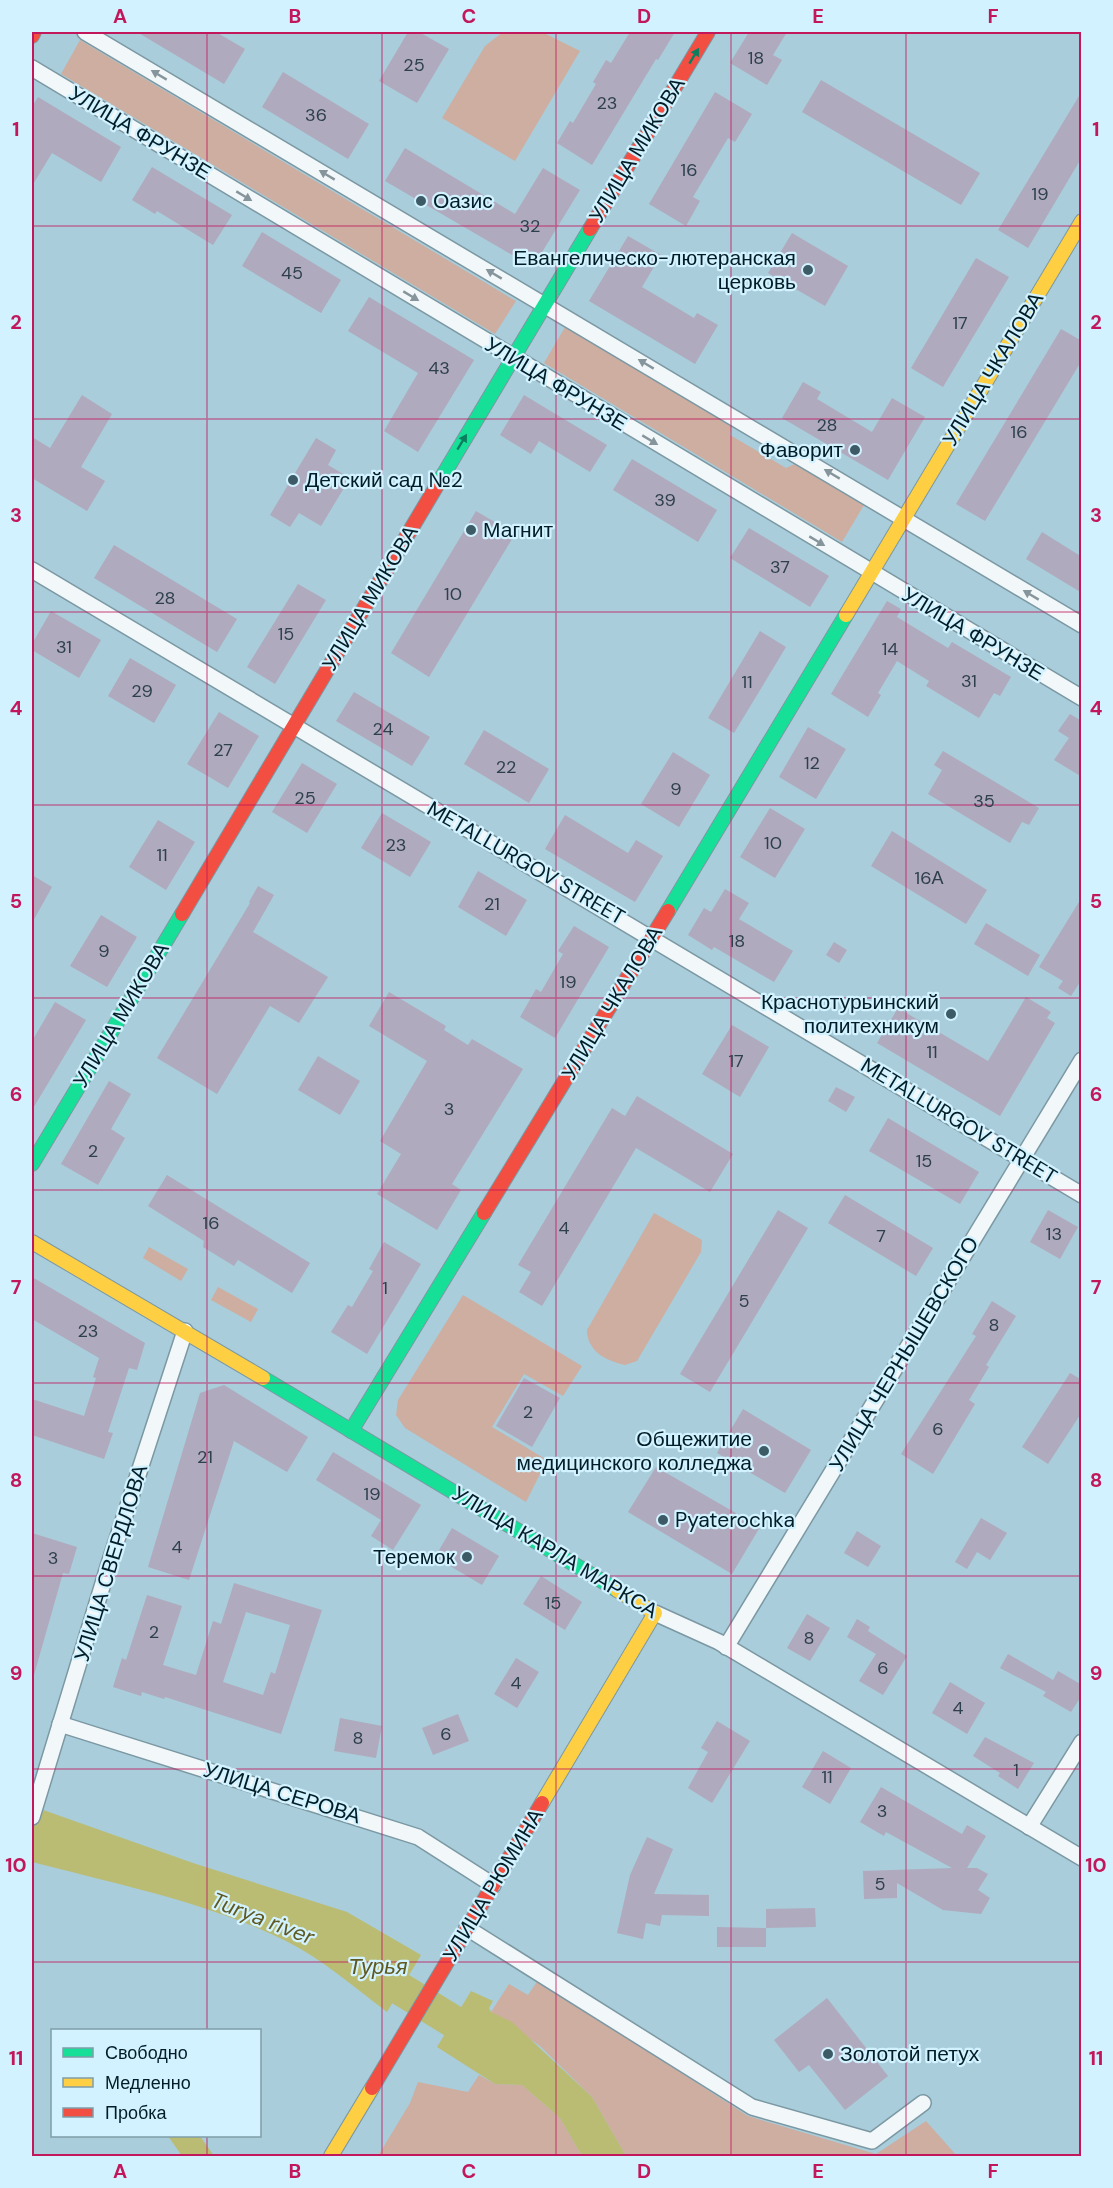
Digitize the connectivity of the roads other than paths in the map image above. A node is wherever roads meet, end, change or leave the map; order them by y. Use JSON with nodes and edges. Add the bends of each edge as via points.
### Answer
{"nodes":[{"id":1,"x":34,"y":32,"type":"edge"},
{"id":2,"x":86,"y":32,"type":"edge"},
{"id":3,"x":708,"y":32,"type":"edge"},
{"id":4,"x":32,"y":36,"type":"edge"},
{"id":5,"x":32,"y":68,"type":"edge"},
{"id":6,"x":1082,"y":221,"type":"edge"},
{"id":7,"x":545,"y":304,"type":"junction"},
{"id":8,"x":513,"y":358,"type":"junction"},
{"id":9,"x":904,"y":517,"type":"junction"},
{"id":10,"x":32,"y":570,"type":"edge"},
{"id":11,"x":870,"y":573,"type":"junction"},
{"id":12,"x":1082,"y":625,"type":"edge"},
{"id":13,"x":1082,"y":698,"type":"edge"},
{"id":14,"x":293,"y":727,"type":"junction"},
{"id":15,"x":652,"y":937,"type":"junction"},
{"id":16,"x":1082,"y":1060,"type":"edge"},
{"id":17,"x":1022,"y":1159,"type":"junction"},
{"id":18,"x":32,"y":1164,"type":"edge"},
{"id":19,"x":1082,"y":1195,"type":"edge"},
{"id":20,"x":32,"y":1242,"type":"edge"},
{"id":21,"x":185,"y":1331,"type":"junction"},
{"id":22,"x":351,"y":1431,"type":"junction"},
{"id":23,"x":655,"y":1613,"type":"junction"},
{"id":24,"x":726,"y":1647,"type":"junction"},
{"id":25,"x":60,"y":1724,"type":"junction"},
{"id":26,"x":1082,"y":1742,"type":"edge"},
{"id":27,"x":32,"y":1817,"type":"edge"},
{"id":28,"x":1029,"y":1827,"type":"junction"},
{"id":29,"x":1082,"y":1858,"type":"edge"},
{"id":30,"x":493,"y":1885,"type":"junction"},
{"id":31,"x":467,"y":1928,"type":"junction"},
{"id":32,"x":922,"y":2103,"type":"dead end"},
{"id":33,"x":331,"y":2157,"type":"edge"}],
"edges":[{"from":1,"to":4,"type":"main road"},
{"from":7,"to":2,"type":"street","one_way":true},
{"from":7,"to":3,"type":"main road","name":"УЛИЦА МИКОВА","one_way":true},
{"from":5,"to":8,"type":"street","name":"УЛИЦА ФРУНЗЕ","one_way":true},
{"from":6,"to":9,"type":"main road","name":"УЛИЦА ЧКАЛОВА"},
{"from":7,"to":8,"type":"main road","name":"УЛИЦА МИКОВА"},
{"from":9,"to":7,"type":"street","one_way":true},
{"from":8,"to":11,"type":"street","name":"УЛИЦА ФРУНЗЕ","one_way":true},
{"from":14,"to":8,"type":"main road","name":"УЛИЦА МИКОВА","one_way":true},
{"from":9,"to":11,"type":"main road","name":"УЛИЦА ЧКАЛОВА"},
{"from":12,"to":9,"type":"street","one_way":true},
{"from":10,"to":14,"type":"street","name":"METALLURGOV STREET"},
{"from":11,"to":13,"type":"street","name":"УЛИЦА ФРУНЗЕ"},
{"from":11,"to":15,"type":"main road","name":"УЛИЦА ЧКАЛОВА"},
{"from":14,"to":15,"type":"street","name":"METALLURGOV STREET"},
{"from":14,"to":18,"type":"main road","name":"УЛИЦА МИКОВА"},
{"from":15,"to":17,"type":"street","name":"METALLURGOV STREET"},
{"from":15,"to":22,"type":"main road","name":"УЛИЦА ЧКАЛОВА"},
{"from":16,"to":17,"type":"street","name":"УЛИЦА ЧЕРНЫШЕВСКОГО"},
{"from":17,"to":19,"type":"street","name":"METALLURGOV STREET"},
{"from":17,"to":24,"type":"street","name":"УЛИЦА ЧЕРНЫШЕВСКОГО"},
{"from":20,"to":21,"type":"main road","name":"УЛИЦА КАРЛА МАРКСА"},
{"from":21,"to":22,"type":"main road","name":"УЛИЦА КАРЛА МАРКСА"},
{"from":21,"to":25,"type":"street","name":"УЛИЦА СВЕРДЛОВА"},
{"from":22,"to":23,"type":"main road","name":"УЛИЦА КАРЛА МАРКСА"},
{"from":23,"to":24,"type":"street","name":"УЛИЦА КАРЛА МАРКСА"},
{"from":23,"to":30,"type":"main road","name":"УЛИЦА РЮМИНА"},
{"from":24,"to":28,"type":"street","name":"УЛИЦА КАРЛА МАРКСА"},
{"from":25,"to":27,"type":"street","name":"УЛИЦА СВЕРДЛОВА"},
{"from":25,"to":30,"type":"street","name":"УЛИЦА СЕРОВА","via":[[418,1837]]},
{"from":26,"to":28,"type":"street"},
{"from":28,"to":29,"type":"street","name":"УЛИЦА КАРЛА МАРКСА"},
{"from":30,"to":31,"type":"main road","name":"УЛИЦА РЮМИНА"},
{"from":31,"to":32,"type":"street","via":[[752,2107],[872,2141]]},
{"from":31,"to":33,"type":"main road","name":"УЛИЦА РЮМИНА"}]}
